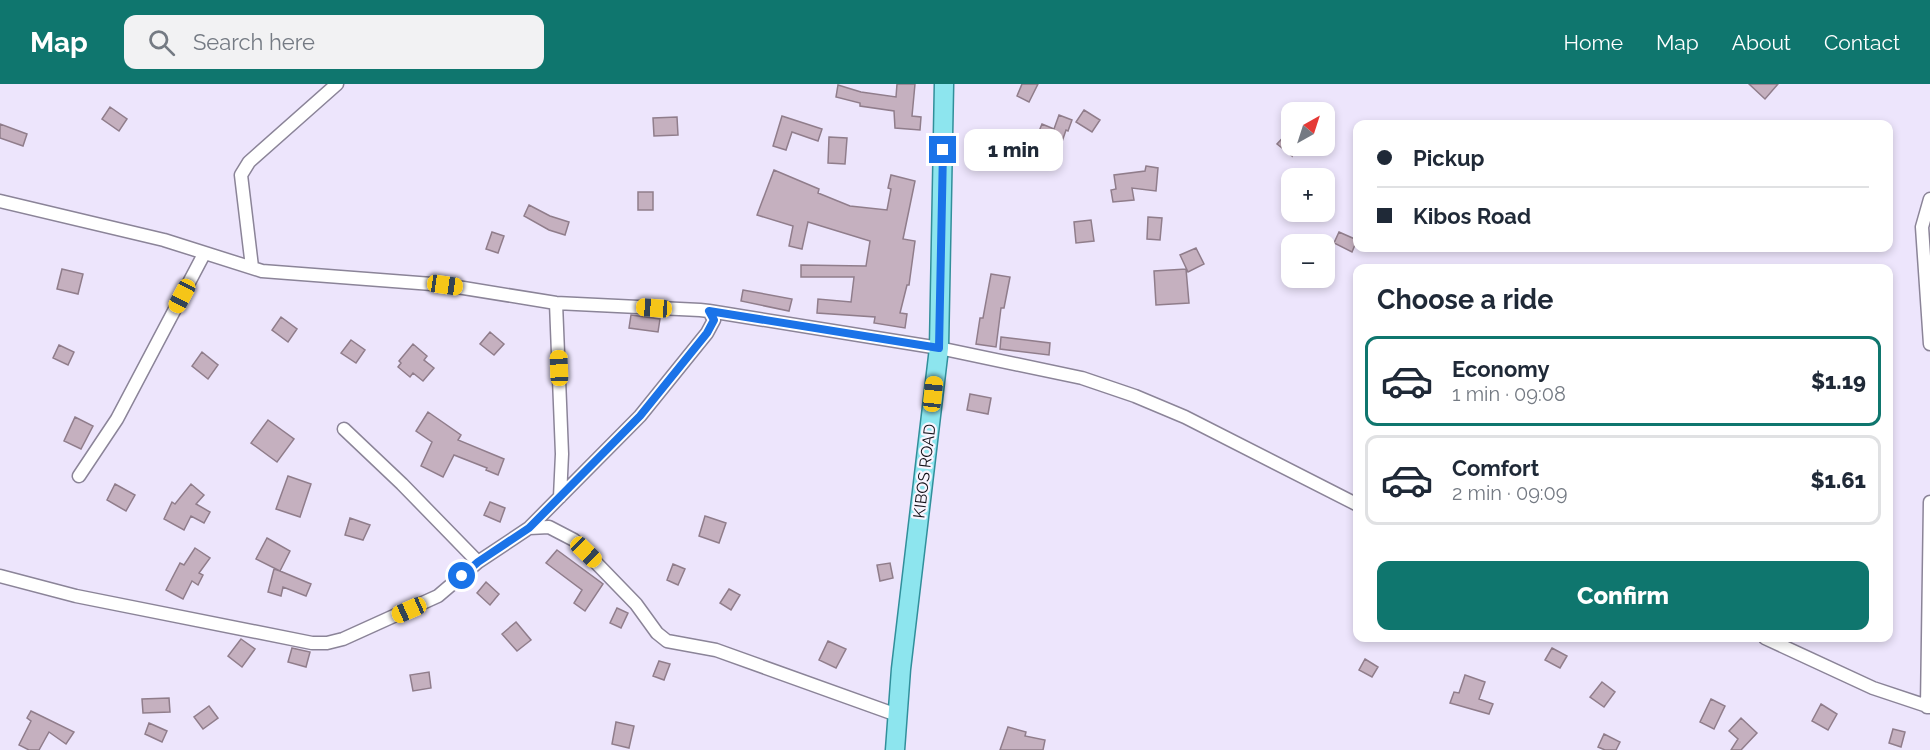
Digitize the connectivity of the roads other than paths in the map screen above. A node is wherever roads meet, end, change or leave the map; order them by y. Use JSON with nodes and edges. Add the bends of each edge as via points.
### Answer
{"nodes":[{"id":1,"x":337,"y":84,"type":"edge"},
{"id":2,"x":944,"y":84,"type":"edge"},
{"id":3,"x":1930,"y":200,"type":"edge"},
{"id":4,"x":0,"y":201,"type":"edge"},
{"id":5,"x":204,"y":254,"type":"junction"},
{"id":6,"x":252,"y":267,"type":"junction"},
{"id":7,"x":556,"y":303,"type":"junction"},
{"id":8,"x":709,"y":311,"type":"junction"},
{"id":9,"x":1930,"y":344,"type":"edge"},
{"id":10,"x":939,"y":348,"type":"junction"},
{"id":11,"x":344,"y":429,"type":"dead end"},
{"id":12,"x":79,"y":476,"type":"dead end"},
{"id":13,"x":560,"y":497,"type":"junction"},
{"id":14,"x":1353,"y":502,"type":"edge"},
{"id":15,"x":1930,"y":502,"type":"edge"},
{"id":16,"x":529,"y":528,"type":"junction"},
{"id":17,"x":478,"y":562,"type":"junction"},
{"id":18,"x":0,"y":576,"type":"edge"},
{"id":19,"x":1775,"y":642,"type":"edge"},
{"id":20,"x":1929,"y":707,"type":"edge"},
{"id":21,"x":897,"y":715,"type":"junction"},
{"id":22,"x":895,"y":750,"type":"edge"}],
"edges":[{"from":1,"to":6,"type":"street","via":[[249,162],[241,175]]},
{"from":2,"to":10,"type":"main road","name":"KIBOS ROAD"},
{"from":3,"to":9,"type":"street","via":[[1922,226]]},
{"from":4,"to":5,"type":"street","via":[[164,240]]},
{"from":5,"to":6,"type":"street"},
{"from":5,"to":12,"type":"street","via":[[117,419]]},
{"from":6,"to":7,"type":"street","via":[[262,271],[445,285]]},
{"from":7,"to":8,"type":"street"},
{"from":7,"to":13,"type":"street"},
{"from":8,"to":10,"type":"street"},
{"from":8,"to":13,"type":"street","via":[[714,320],[707,333],[640,416]]},
{"from":10,"to":14,"type":"street","via":[[1082,378],[1135,396],[1185,417]]},
{"from":10,"to":21,"type":"main road","name":"KIBOS ROAD"},
{"from":11,"to":17,"type":"street"},
{"from":13,"to":16,"type":"street"},
{"from":15,"to":20,"type":"street"},
{"from":16,"to":17,"type":"street"},
{"from":16,"to":21,"type":"street","via":[[549,527],[574,540],[667,641],[716,650]]},
{"from":17,"to":18,"type":"street","via":[[429,601],[327,643],[76,596]]},
{"from":19,"to":20,"type":"street","via":[[1873,688]]},
{"from":21,"to":22,"type":"main road","name":"KIBOS ROAD"}]}
